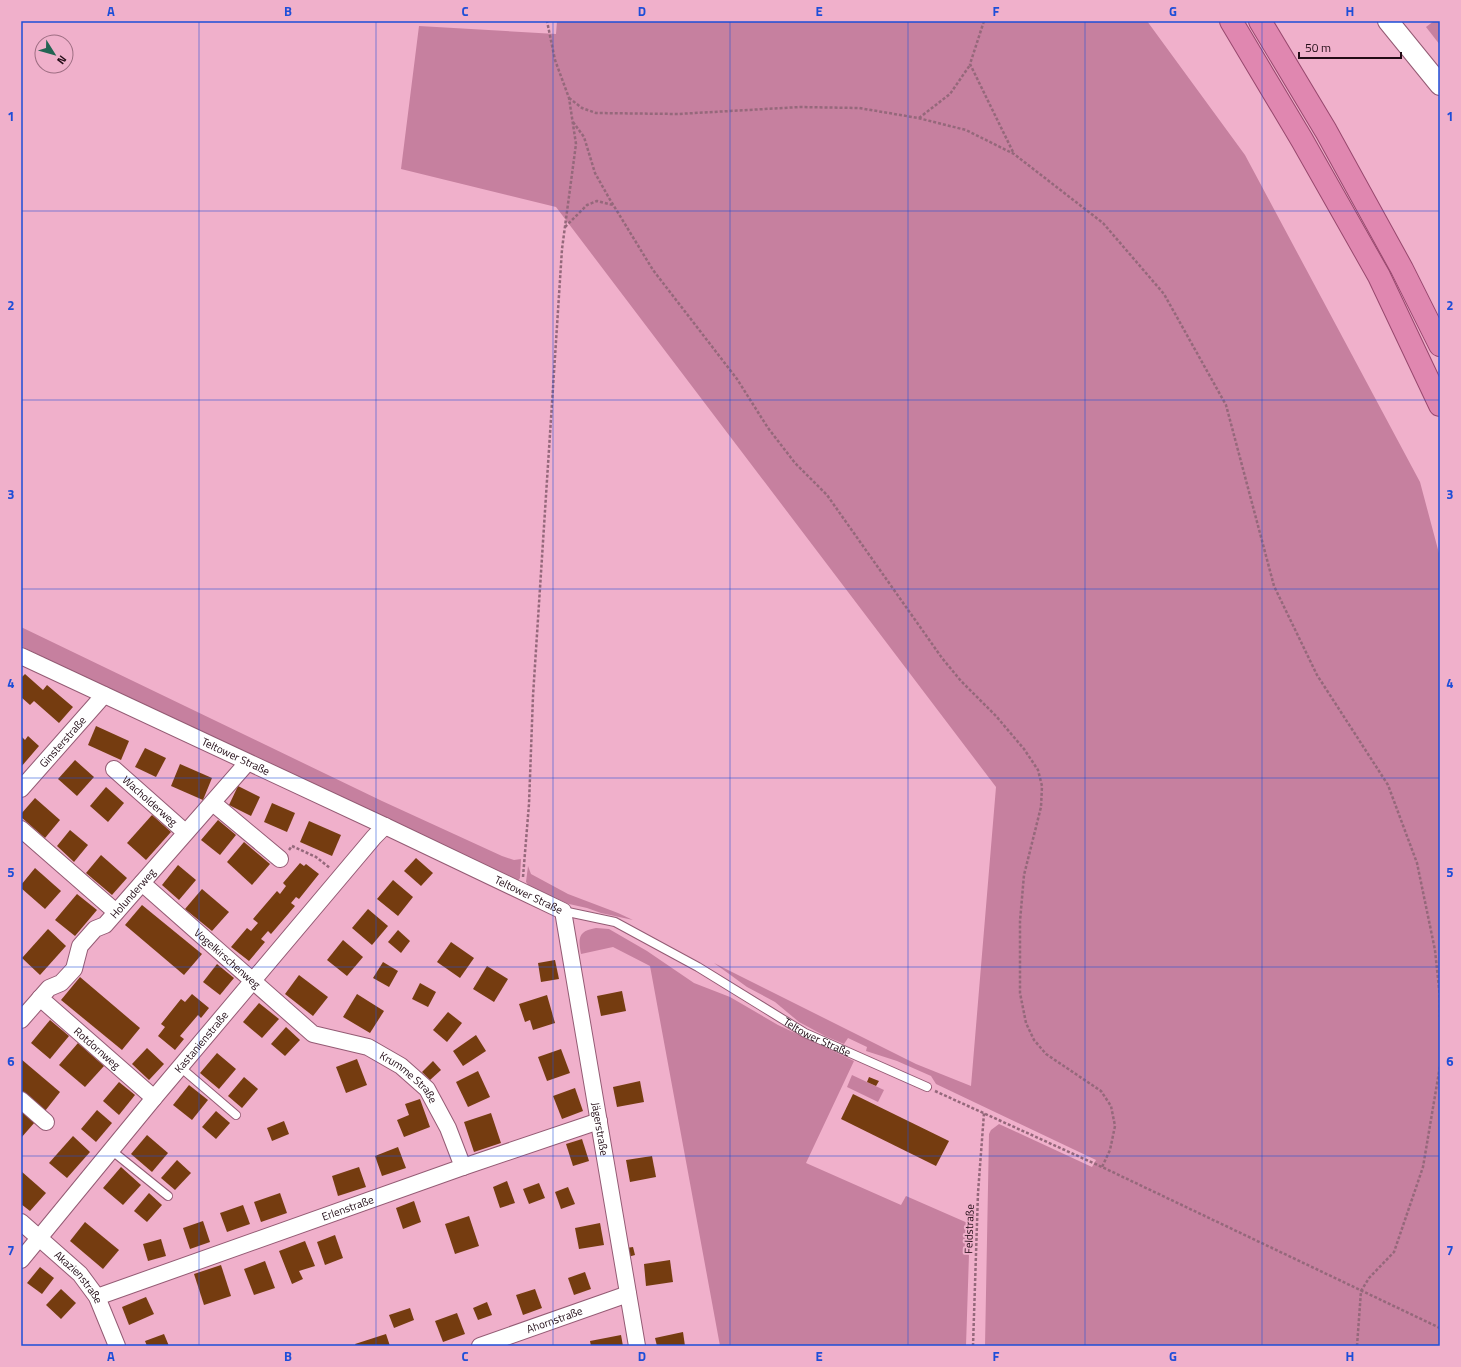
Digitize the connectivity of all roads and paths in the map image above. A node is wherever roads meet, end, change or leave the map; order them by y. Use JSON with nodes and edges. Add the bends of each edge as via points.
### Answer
{"nodes":[{"id":1,"x":546,"y":21,"type":"edge"},
{"id":2,"x":984,"y":21,"type":"edge"},
{"id":3,"x":1231,"y":21,"type":"edge"},
{"id":4,"x":1260,"y":21,"type":"edge"},
{"id":5,"x":1388,"y":21,"type":"edge"},
{"id":6,"x":970,"y":64,"type":"junction"},
{"id":7,"x":1440,"y":85,"type":"edge"},
{"id":8,"x":569,"y":98,"type":"junction"},
{"id":9,"x":918,"y":118,"type":"junction"},
{"id":10,"x":573,"y":122,"type":"junction"},
{"id":11,"x":1014,"y":154,"type":"junction"},
{"id":12,"x":613,"y":205,"type":"junction"},
{"id":13,"x":565,"y":227,"type":"junction"},
{"id":14,"x":1440,"y":346,"type":"edge"},
{"id":15,"x":1440,"y":406,"type":"edge"},
{"id":16,"x":21,"y":656,"type":"edge"},
{"id":17,"x":104,"y":695,"type":"junction"},
{"id":18,"x":247,"y":763,"type":"junction"},
{"id":19,"x":114,"y":769,"type":"dead end"},
{"id":20,"x":21,"y":789,"type":"edge"},
{"id":21,"x":213,"y":802,"type":"junction"},
{"id":22,"x":385,"y":826,"type":"junction"},
{"id":23,"x":21,"y":829,"type":"edge"},
{"id":24,"x":186,"y":832,"type":"junction"},
{"id":25,"x":280,"y":859,"type":"joint"},
{"id":26,"x":341,"y":877,"type":"junction"},
{"id":27,"x":142,"y":882,"type":"junction"},
{"id":28,"x":522,"y":893,"type":"junction"},
{"id":29,"x":563,"y":911,"type":"junction"},
{"id":30,"x":116,"y":912,"type":"junction"},
{"id":31,"x":254,"y":980,"type":"junction"},
{"id":32,"x":40,"y":998,"type":"junction"},
{"id":33,"x":1440,"y":1016,"type":"edge"},
{"id":34,"x":21,"y":1020,"type":"edge"},
{"id":35,"x":313,"y":1034,"type":"joint"},
{"id":36,"x":1440,"y":1066,"type":"edge"},
{"id":37,"x":180,"y":1067,"type":"junction"},
{"id":38,"x":927,"y":1087,"type":"joint"},
{"id":39,"x":154,"y":1098,"type":"junction"},
{"id":40,"x":21,"y":1100,"type":"edge"},
{"id":41,"x":984,"y":1113,"type":"junction"},
{"id":42,"x":236,"y":1115,"type":"dead end"},
{"id":43,"x":599,"y":1121,"type":"junction"},
{"id":44,"x":46,"y":1122,"type":"dead end"},
{"id":45,"x":111,"y":1150,"type":"junction"},
{"id":46,"x":463,"y":1167,"type":"junction"},
{"id":47,"x":1102,"y":1167,"type":"junction"},
{"id":48,"x":168,"y":1196,"type":"dead end"},
{"id":49,"x":21,"y":1222,"type":"edge"},
{"id":50,"x":39,"y":1238,"type":"junction"},
{"id":51,"x":21,"y":1260,"type":"edge"},
{"id":52,"x":1361,"y":1291,"type":"junction"},
{"id":53,"x":628,"y":1294,"type":"junction"},
{"id":54,"x":97,"y":1297,"type":"junction"},
{"id":55,"x":1440,"y":1328,"type":"edge"},
{"id":56,"x":117,"y":1346,"type":"edge"},
{"id":57,"x":480,"y":1346,"type":"edge"},
{"id":58,"x":637,"y":1346,"type":"edge"},
{"id":59,"x":973,"y":1346,"type":"edge"},
{"id":60,"x":1357,"y":1346,"type":"edge"}],
"edges":[{"from":1,"to":8,"type":"path","via":[[555,60]]},
{"from":2,"to":6,"type":"path"},
{"from":3,"to":15,"type":"highway","via":[[1379,276]]},
{"from":4,"to":14,"type":"highway","via":[[1326,131],[1402,269]]},
{"from":5,"to":7,"type":"street"},
{"from":6,"to":9,"type":"path","via":[[950,94]]},
{"from":6,"to":11,"type":"path"},
{"from":8,"to":9,"type":"path","via":[[582,108],[596,113],[678,114],[800,107],[859,108]]},
{"from":8,"to":10,"type":"path"},
{"from":9,"to":11,"type":"path","via":[[966,130]]},
{"from":10,"to":12,"type":"path","via":[[584,137],[596,173]]},
{"from":10,"to":13,"type":"path","via":[[576,144]]},
{"from":11,"to":33,"type":"path","via":[[1103,224],[1164,294],[1226,405],[1274,586],[1317,676],[1388,785],[1417,864],[1435,950]]},
{"from":12,"to":13,"type":"path","via":[[597,201],[587,205]]},
{"from":12,"to":47,"type":"path","via":[[652,270],[737,379],[768,428],[795,463],[827,495],[942,658],[996,716],[1038,770],[1042,786],[1042,807],[1024,875],[1020,920],[1020,993],[1026,1023],[1034,1040],[1046,1054],[1101,1091],[1111,1106],[1115,1126],[1110,1150]]},
{"from":13,"to":28,"type":"path"},
{"from":16,"to":17,"type":"street","name":"Teltower Straße"},
{"from":17,"to":18,"type":"street","name":"Teltower Straße"},
{"from":17,"to":20,"type":"street","name":"Ginsterstraße"},
{"from":18,"to":21,"type":"street","name":"Holunderweg"},
{"from":18,"to":22,"type":"street","name":"Teltower Straße"},
{"from":19,"to":24,"type":"street","name":"Wacholderweg"},
{"from":21,"to":24,"type":"street","name":"Holunderweg"},
{"from":21,"to":25,"type":"street"},
{"from":22,"to":26,"type":"street","name":"Kastanienstraße"},
{"from":22,"to":28,"type":"street","name":"Teltower Straße"},
{"from":23,"to":30,"type":"street"},
{"from":24,"to":27,"type":"street","name":"Holunderweg"},
{"from":25,"to":26,"type":"path","via":[[292,846],[316,857]]},
{"from":26,"to":31,"type":"street","name":"Kastanienstraße"},
{"from":27,"to":30,"type":"street","name":"Holunderweg"},
{"from":27,"to":31,"type":"street","name":"Vogelkirschenweg"},
{"from":28,"to":29,"type":"street","name":"Teltower Straße"},
{"from":29,"to":38,"type":"lane","name":"Teltower Straße","via":[[614,922],[698,967],[804,1033]]},
{"from":29,"to":43,"type":"street","name":"Jägerstraße"},
{"from":30,"to":32,"type":"street","name":"Holunderweg","via":[[105,925],[95,929],[80,946],[74,969],[61,983],[49,988]]},
{"from":31,"to":35,"type":"street","name":"Vogelkirschenweg"},
{"from":31,"to":37,"type":"street","name":"Kastanienstraße"},
{"from":32,"to":34,"type":"street","name":"Holunderweg"},
{"from":32,"to":39,"type":"street","name":"Rotdornweg"},
{"from":35,"to":46,"type":"street","name":"Krumme Straße","via":[[368,1047],[406,1070],[427,1089],[448,1128]]},
{"from":36,"to":52,"type":"path","via":[[1424,1167],[1394,1252],[1369,1278]]},
{"from":37,"to":39,"type":"street","name":"Kastanienstraße"},
{"from":37,"to":42,"type":"lane"},
{"from":38,"to":41,"type":"path"},
{"from":39,"to":45,"type":"street","name":"Kastanienstraße"},
{"from":40,"to":44,"type":"street"},
{"from":41,"to":47,"type":"path"},
{"from":41,"to":59,"type":"path","name":"Feldstraße","via":[[978,1193]]},
{"from":43,"to":46,"type":"street","name":"Erlenstraße"},
{"from":43,"to":53,"type":"street","name":"Jägerstraße"},
{"from":45,"to":48,"type":"lane"},
{"from":45,"to":50,"type":"street","name":"Kastanienstraße"},
{"from":46,"to":54,"type":"street","name":"Erlenstraße"},
{"from":47,"to":52,"type":"path"},
{"from":49,"to":50,"type":"street","name":"Akazienstraße"},
{"from":50,"to":51,"type":"street","name":"Kastanienstraße"},
{"from":50,"to":54,"type":"street","name":"Akazienstraße","via":[[80,1274]]},
{"from":52,"to":55,"type":"path"},
{"from":52,"to":60,"type":"path"},
{"from":53,"to":57,"type":"street","name":"Ahornstraße"},
{"from":53,"to":58,"type":"street","name":"Jägerstraße"},
{"from":54,"to":56,"type":"street","name":"Akazienstraße"}]}
